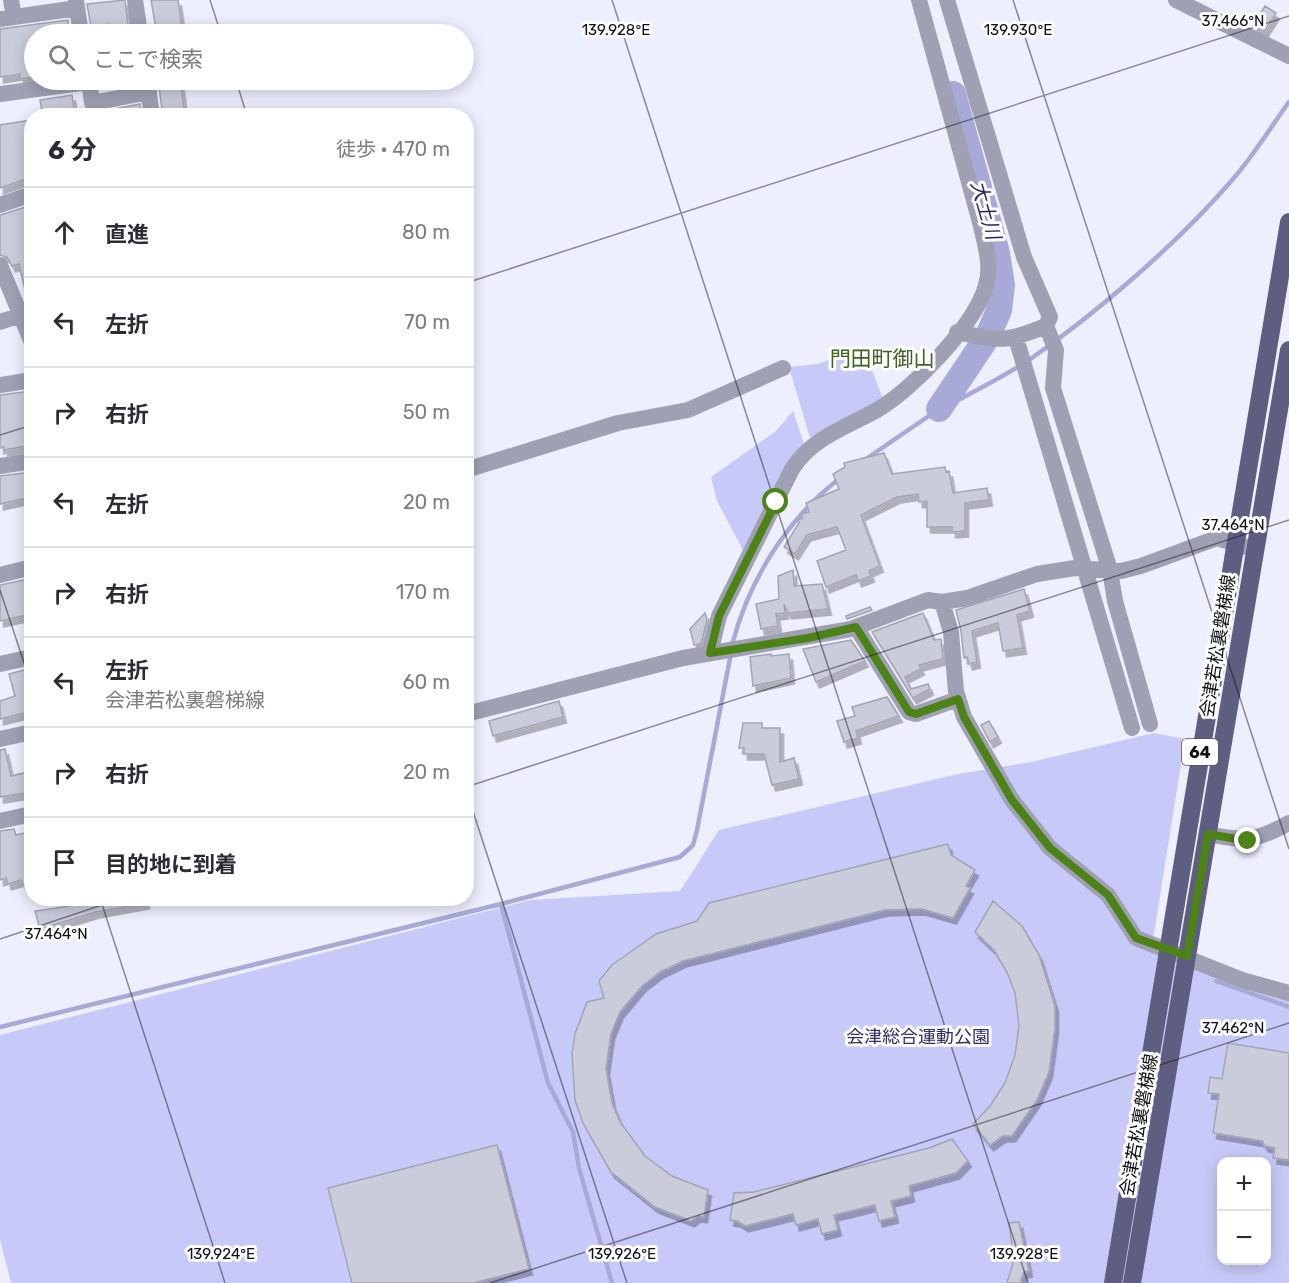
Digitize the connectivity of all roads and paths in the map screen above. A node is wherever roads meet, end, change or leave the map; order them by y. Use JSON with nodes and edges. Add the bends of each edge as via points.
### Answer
{"nodes":[{"id":1,"x":11,"y":0,"type":"edge"},
{"id":2,"x":135,"y":0,"type":"edge"},
{"id":3,"x":919,"y":0,"type":"edge"},
{"id":4,"x":948,"y":0,"type":"edge"},
{"id":5,"x":1176,"y":0,"type":"edge"},
{"id":6,"x":77,"y":4,"type":"edge"},
{"id":7,"x":7,"y":18,"type":"edge"},
{"id":8,"x":80,"y":24,"type":"edge"},
{"id":9,"x":139,"y":24,"type":"edge"},
{"id":10,"x":1289,"y":56,"type":"edge"},
{"id":11,"x":27,"y":90,"type":"edge"},
{"id":12,"x":90,"y":90,"type":"edge"},
{"id":13,"x":135,"y":90,"type":"edge"},
{"id":14,"x":149,"y":90,"type":"edge"},
{"id":15,"x":0,"y":94,"type":"edge"},
{"id":16,"x":152,"y":108,"type":"edge"},
{"id":17,"x":24,"y":197,"type":"edge"},
{"id":18,"x":0,"y":205,"type":"edge"},
{"id":19,"x":1289,"y":222,"type":"edge"},
{"id":20,"x":0,"y":264,"type":"edge"},
{"id":21,"x":21,"y":315,"type":"junction"},
{"id":22,"x":0,"y":322,"type":"edge"},
{"id":23,"x":24,"y":323,"type":"edge"},
{"id":24,"x":1046,"y":326,"type":"junction"},
{"id":25,"x":957,"y":332,"type":"junction"},
{"id":26,"x":1016,"y":338,"type":"junction"},
{"id":27,"x":1289,"y":350,"type":"edge"},
{"id":28,"x":783,"y":368,"type":"dead end"},
{"id":29,"x":24,"y":381,"type":"edge"},
{"id":30,"x":0,"y":385,"type":"edge"},
{"id":31,"x":24,"y":462,"type":"edge"},
{"id":32,"x":0,"y":466,"type":"edge"},
{"id":33,"x":474,"y":468,"type":"edge"},
{"id":34,"x":1235,"y":544,"type":"junction"},
{"id":35,"x":1256,"y":550,"type":"junction"},
{"id":36,"x":1083,"y":568,"type":"junction"},
{"id":37,"x":24,"y":569,"type":"edge"},
{"id":38,"x":1110,"y":570,"type":"junction"},
{"id":39,"x":0,"y":575,"type":"edge"},
{"id":40,"x":942,"y":602,"type":"junction"},
{"id":41,"x":856,"y":627,"type":"junction"},
{"id":42,"x":710,"y":653,"type":"junction"},
{"id":43,"x":24,"y":659,"type":"edge"},
{"id":44,"x":0,"y":664,"type":"edge"},
{"id":45,"x":958,"y":699,"type":"junction"},
{"id":46,"x":474,"y":712,"type":"edge"},
{"id":47,"x":1150,"y":724,"type":"dead end"},
{"id":48,"x":1132,"y":728,"type":"dead end"},
{"id":49,"x":24,"y":734,"type":"edge"},
{"id":50,"x":0,"y":739,"type":"edge"},
{"id":51,"x":24,"y":819,"type":"edge"},
{"id":52,"x":0,"y":821,"type":"edge"},
{"id":53,"x":1289,"y":823,"type":"edge"},
{"id":54,"x":1208,"y":834,"type":"junction"},
{"id":55,"x":1168,"y":949,"type":"junction"},
{"id":56,"x":1187,"y":956,"type":"junction"},
{"id":57,"x":1289,"y":993,"type":"edge"},
{"id":58,"x":1113,"y":1283,"type":"edge"},
{"id":59,"x":1132,"y":1283,"type":"edge"}],
"edges":[{"from":1,"to":7,"type":"street"},
{"from":2,"to":9,"type":"street"},
{"from":3,"to":25,"type":"street","via":[[988,264],[986,285],[976,308]]},
{"from":4,"to":24,"type":"street","via":[[1024,257],[1050,317]]},
{"from":5,"to":10,"type":"street"},
{"from":6,"to":7,"type":"street"},
{"from":6,"to":8,"type":"street"},
{"from":11,"to":15,"type":"street"},
{"from":12,"to":13,"type":"street","via":[[92,103]]},
{"from":14,"to":16,"type":"street"},
{"from":17,"to":18,"type":"street"},
{"from":19,"to":34,"type":"main road","name":"会津若松裏磐梯線","number":"64"},
{"from":20,"to":21,"type":"street"},
{"from":21,"to":22,"type":"street"},
{"from":21,"to":23,"type":"street"},
{"from":24,"to":26,"type":"street"},
{"from":24,"to":38,"type":"street","via":[[1056,350],[1053,388]]},
{"from":25,"to":26,"type":"street","via":[[999,341]]},
{"from":25,"to":42,"type":"street","via":[[910,387],[803,452],[719,616]]},
{"from":26,"to":36,"type":"street"},
{"from":27,"to":35,"type":"main road","name":"会津若松裏磐梯線","number":"64"},
{"from":28,"to":33,"type":"street","via":[[688,410],[618,423]]},
{"from":29,"to":30,"type":"street"},
{"from":31,"to":32,"type":"street"},
{"from":34,"to":35,"type":"street"},
{"from":34,"to":38,"type":"street","via":[[1217,538],[1141,567]]},
{"from":34,"to":55,"type":"main road","name":"会津若松裏磐梯線","number":"64"},
{"from":35,"to":54,"type":"main road","name":"会津若松裏磐梯線","number":"64"},
{"from":36,"to":38,"type":"street"},
{"from":36,"to":40,"type":"street","via":[[1022,578],[967,598]]},
{"from":36,"to":48,"type":"street"},
{"from":37,"to":39,"type":"street"},
{"from":38,"to":47,"type":"street"},
{"from":40,"to":41,"type":"street","via":[[928,600]]},
{"from":40,"to":45,"type":"street","via":[[951,632]]},
{"from":41,"to":42,"type":"street"},
{"from":41,"to":45,"type":"street","via":[[909,712],[916,714]]},
{"from":42,"to":46,"type":"street"},
{"from":43,"to":44,"type":"street"},
{"from":45,"to":55,"type":"street","via":[[964,717],[1007,792],[1050,848],[1108,895],[1136,938]]},
{"from":49,"to":50,"type":"street"},
{"from":51,"to":52,"type":"street"},
{"from":53,"to":54,"type":"street","via":[[1248,841]]},
{"from":54,"to":56,"type":"main road","name":"会津若松裏磐梯線","number":"64"},
{"from":55,"to":56,"type":"street"},
{"from":55,"to":58,"type":"main road","name":"会津若松裏磐梯線","number":"64"},
{"from":56,"to":57,"type":"street","via":[[1242,980]]},
{"from":56,"to":59,"type":"main road","name":"会津若松裏磐梯線","number":"64"}]}
